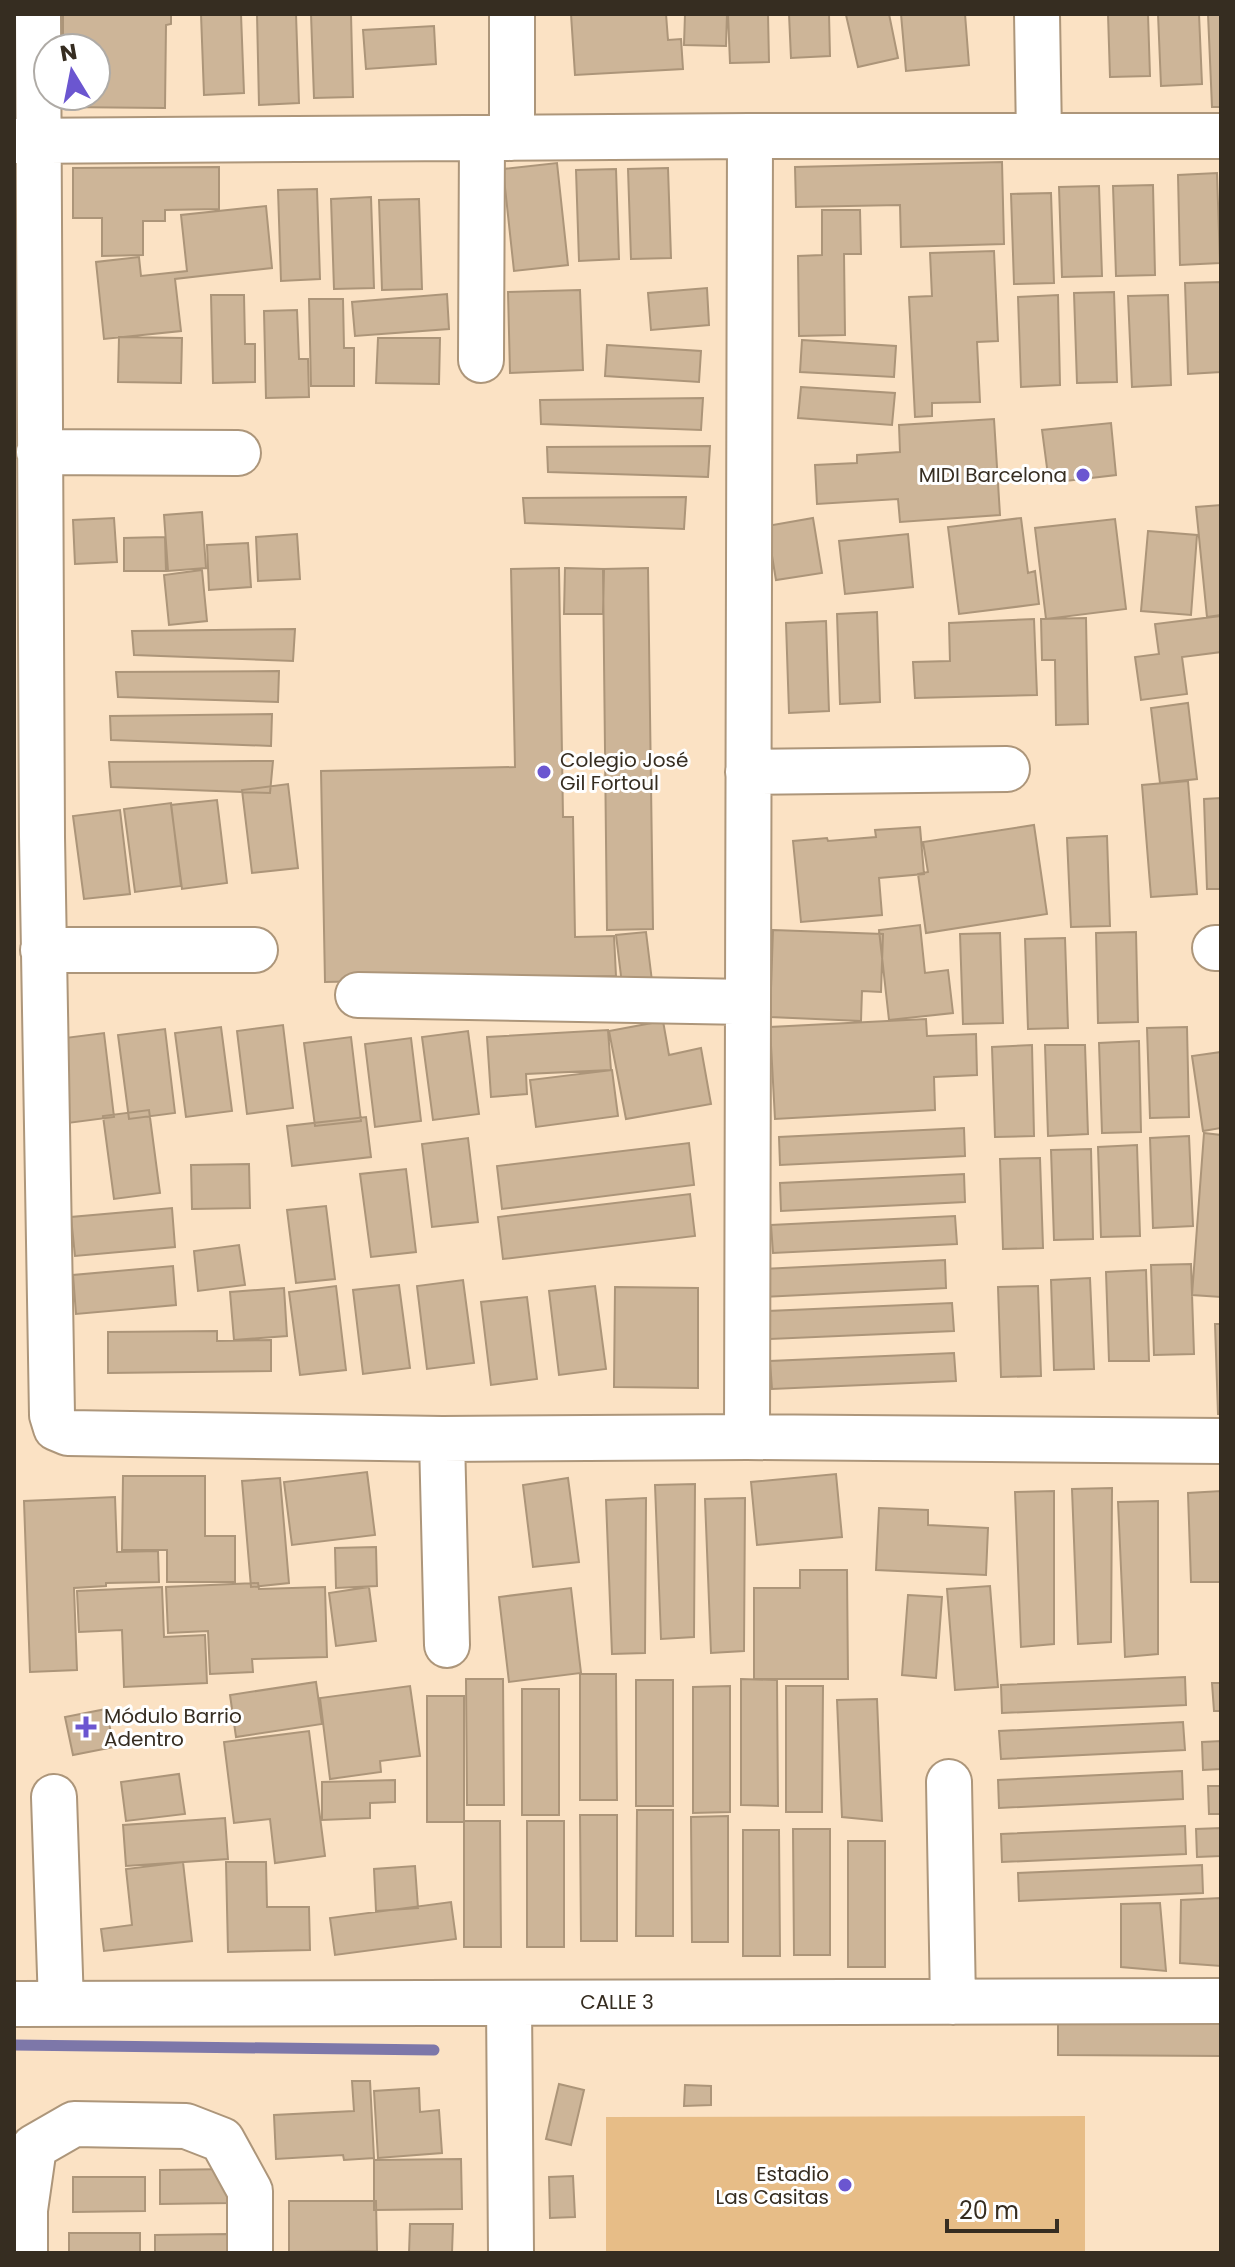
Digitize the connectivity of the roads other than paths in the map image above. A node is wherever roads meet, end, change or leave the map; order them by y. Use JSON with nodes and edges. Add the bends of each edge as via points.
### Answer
{"nodes":[{"id":1,"x":38,"y":14,"type":"edge"},
{"id":2,"x":512,"y":14,"type":"edge"},
{"id":3,"x":1037,"y":14,"type":"edge"},
{"id":4,"x":750,"y":136,"type":"junction"},
{"id":5,"x":1039,"y":136,"type":"junction"},
{"id":6,"x":1221,"y":136,"type":"edge"},
{"id":7,"x":497,"y":138,"type":"junction"},
{"id":8,"x":26,"y":141,"type":"edge"},
{"id":9,"x":481,"y":360,"type":"dead end"},
{"id":10,"x":27,"y":407,"type":"edge"},
{"id":11,"x":39,"y":452,"type":"junction"},
{"id":12,"x":238,"y":453,"type":"dead end"},
{"id":13,"x":27,"y":563,"type":"edge"},
{"id":14,"x":1007,"y":769,"type":"dead end"},
{"id":15,"x":748,"y":772,"type":"junction"},
{"id":16,"x":28,"y":837,"type":"edge"},
{"id":17,"x":43,"y":950,"type":"junction"},
{"id":18,"x":255,"y":950,"type":"dead end"},
{"id":19,"x":358,"y":995,"type":"dead end"},
{"id":20,"x":748,"y":1002,"type":"junction"},
{"id":21,"x":747,"y":1437,"type":"junction"},
{"id":22,"x":442,"y":1439,"type":"junction"},
{"id":23,"x":1221,"y":1441,"type":"edge"},
{"id":24,"x":447,"y":1645,"type":"dead end"},
{"id":25,"x":949,"y":1782,"type":"dead end"},
{"id":26,"x":54,"y":1797,"type":"dead end"},
{"id":27,"x":1221,"y":2001,"type":"edge"},
{"id":28,"x":953,"y":2002,"type":"junction"},
{"id":29,"x":509,"y":2003,"type":"junction"},
{"id":30,"x":14,"y":2004,"type":"edge"},
{"id":31,"x":61,"y":2004,"type":"junction"},
{"id":32,"x":25,"y":2253,"type":"edge"},
{"id":33,"x":250,"y":2253,"type":"edge"},
{"id":34,"x":511,"y":2253,"type":"edge"}],
"edges":[{"from":1,"to":8,"type":"street"},
{"from":2,"to":7,"type":"street"},
{"from":3,"to":5,"type":"street"},
{"from":4,"to":5,"type":"street"},
{"from":4,"to":7,"type":"street"},
{"from":4,"to":15,"type":"street"},
{"from":5,"to":6,"type":"street"},
{"from":7,"to":8,"type":"street"},
{"from":7,"to":9,"type":"street"},
{"from":8,"to":10,"type":"street"},
{"from":10,"to":11,"type":"street"},
{"from":11,"to":12,"type":"street"},
{"from":11,"to":13,"type":"street"},
{"from":13,"to":16,"type":"street"},
{"from":14,"to":15,"type":"street"},
{"from":15,"to":20,"type":"street"},
{"from":16,"to":17,"type":"street"},
{"from":17,"to":18,"type":"street"},
{"from":17,"to":22,"type":"street","via":[[56,1428],[68,1433]]},
{"from":19,"to":20,"type":"street"},
{"from":20,"to":21,"type":"street"},
{"from":21,"to":22,"type":"street"},
{"from":21,"to":23,"type":"street"},
{"from":22,"to":24,"type":"street"},
{"from":25,"to":28,"type":"street"},
{"from":26,"to":31,"type":"street"},
{"from":27,"to":28,"type":"street","name":"CALLE 3"},
{"from":28,"to":29,"type":"street","name":"CALLE 3"},
{"from":29,"to":31,"type":"street","name":"CALLE 3"},
{"from":29,"to":34,"type":"street"},
{"from":30,"to":31,"type":"street","name":"CALLE 3"},
{"from":32,"to":33,"type":"street","via":[[34,2147],[74,2124],[186,2126],[222,2140],[250,2191]]}]}
